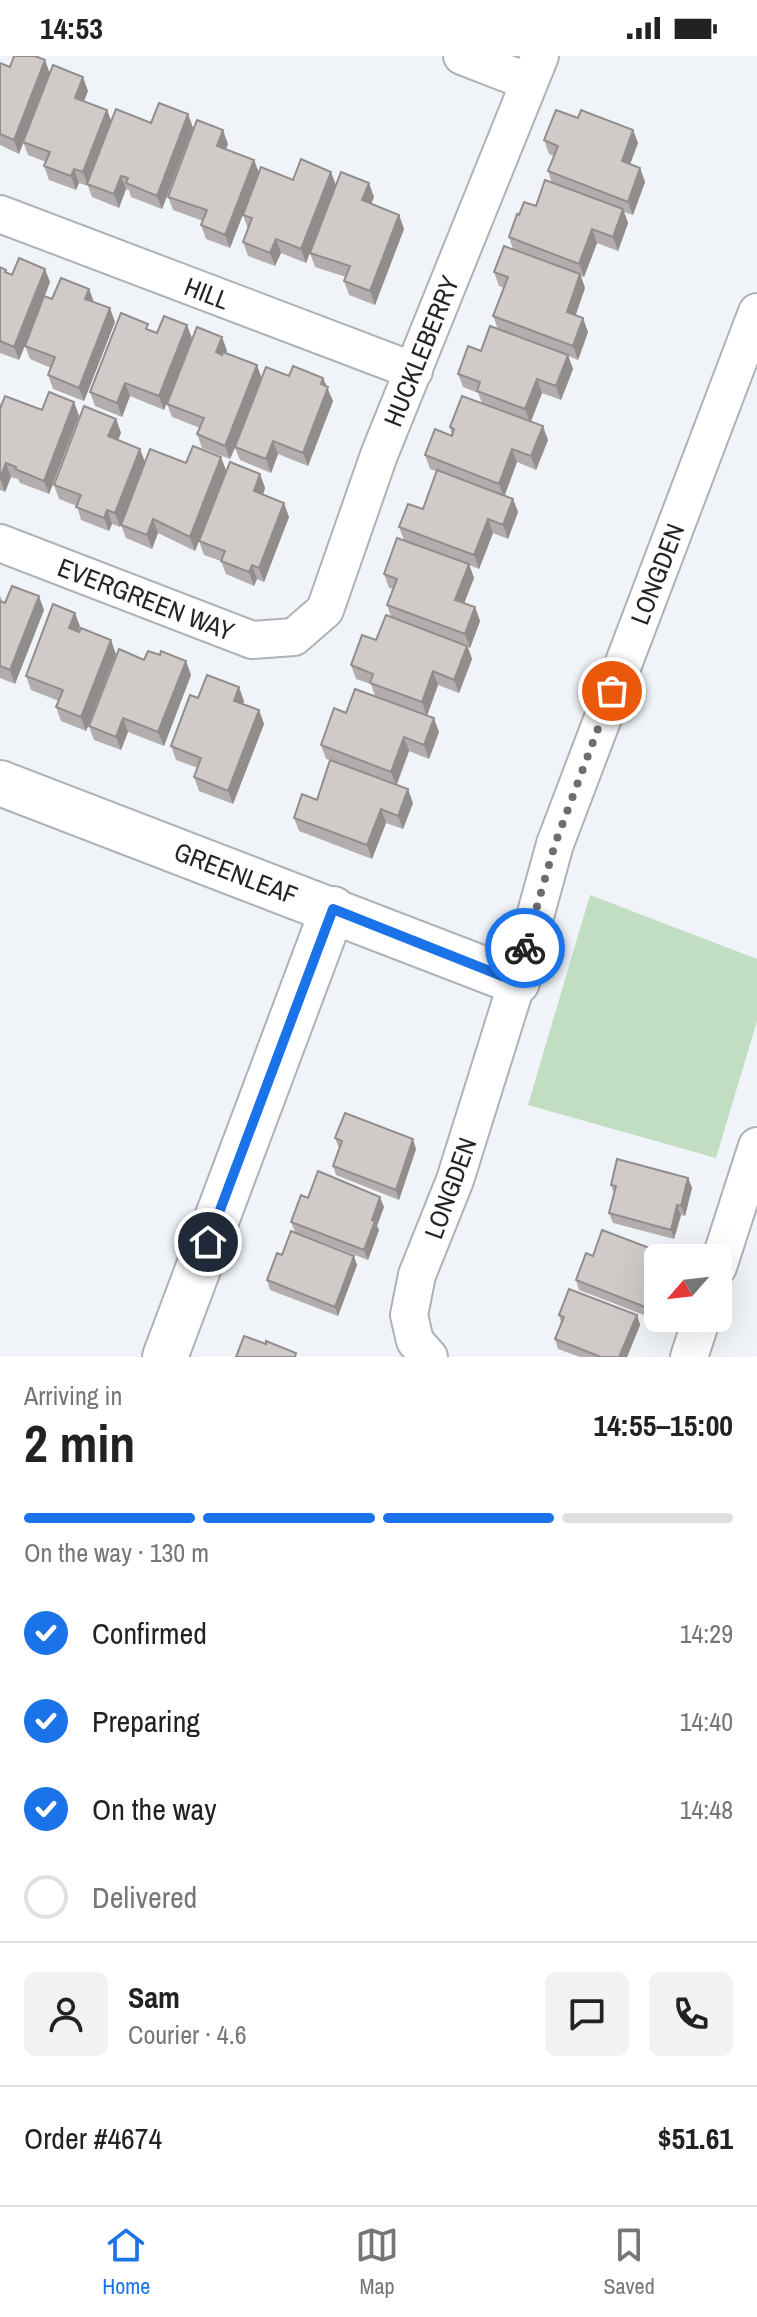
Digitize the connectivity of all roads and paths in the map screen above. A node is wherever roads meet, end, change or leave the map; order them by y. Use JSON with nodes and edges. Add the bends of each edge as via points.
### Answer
{"nodes":[{"id":1,"x":462,"y":56,"type":"edge"},
{"id":2,"x":534,"y":69,"type":"edge"},
{"id":3,"x":0,"y":214,"type":"edge"},
{"id":4,"x":757,"y":312,"type":"edge"},
{"id":5,"x":414,"y":371,"type":"junction"},
{"id":6,"x":0,"y":543,"type":"edge"},
{"id":7,"x":294,"y":637,"type":"joint"},
{"id":8,"x":0,"y":783,"type":"edge"},
{"id":9,"x":333,"y":909,"type":"junction"},
{"id":10,"x":517,"y":982,"type":"junction"},
{"id":11,"x":757,"y":1146,"type":"edge"},
{"id":12,"x":725,"y":1244,"type":"edge"},
{"id":13,"x":697,"y":1332,"type":"edge"},
{"id":14,"x":422,"y":1349,"type":"edge"},
{"id":15,"x":165,"y":1357,"type":"edge"},
{"id":16,"x":689,"y":1357,"type":"edge"}],
"edges":[{"from":1,"to":2,"type":"street"},
{"from":2,"to":5,"type":"street","name":"HUCKLEBERRY"},
{"from":3,"to":5,"type":"street","name":"HILL"},
{"from":4,"to":10,"type":"street","name":"LONGDEN","via":[[555,844]]},
{"from":5,"to":7,"type":"street","name":"HUCKLEBERRY","via":[[325,610]]},
{"from":6,"to":7,"type":"street","name":"EVERGREEN WAY","via":[[252,640]]},
{"from":8,"to":9,"type":"street","name":"GREENLEAF"},
{"from":9,"to":10,"type":"street","name":"GREENLEAF"},
{"from":9,"to":15,"type":"street"},
{"from":10,"to":14,"type":"street","name":"LONGDEN","via":[[455,1180],[417,1275],[409,1315]]},
{"from":11,"to":12,"type":"street"},
{"from":13,"to":16,"type":"street"}]}
